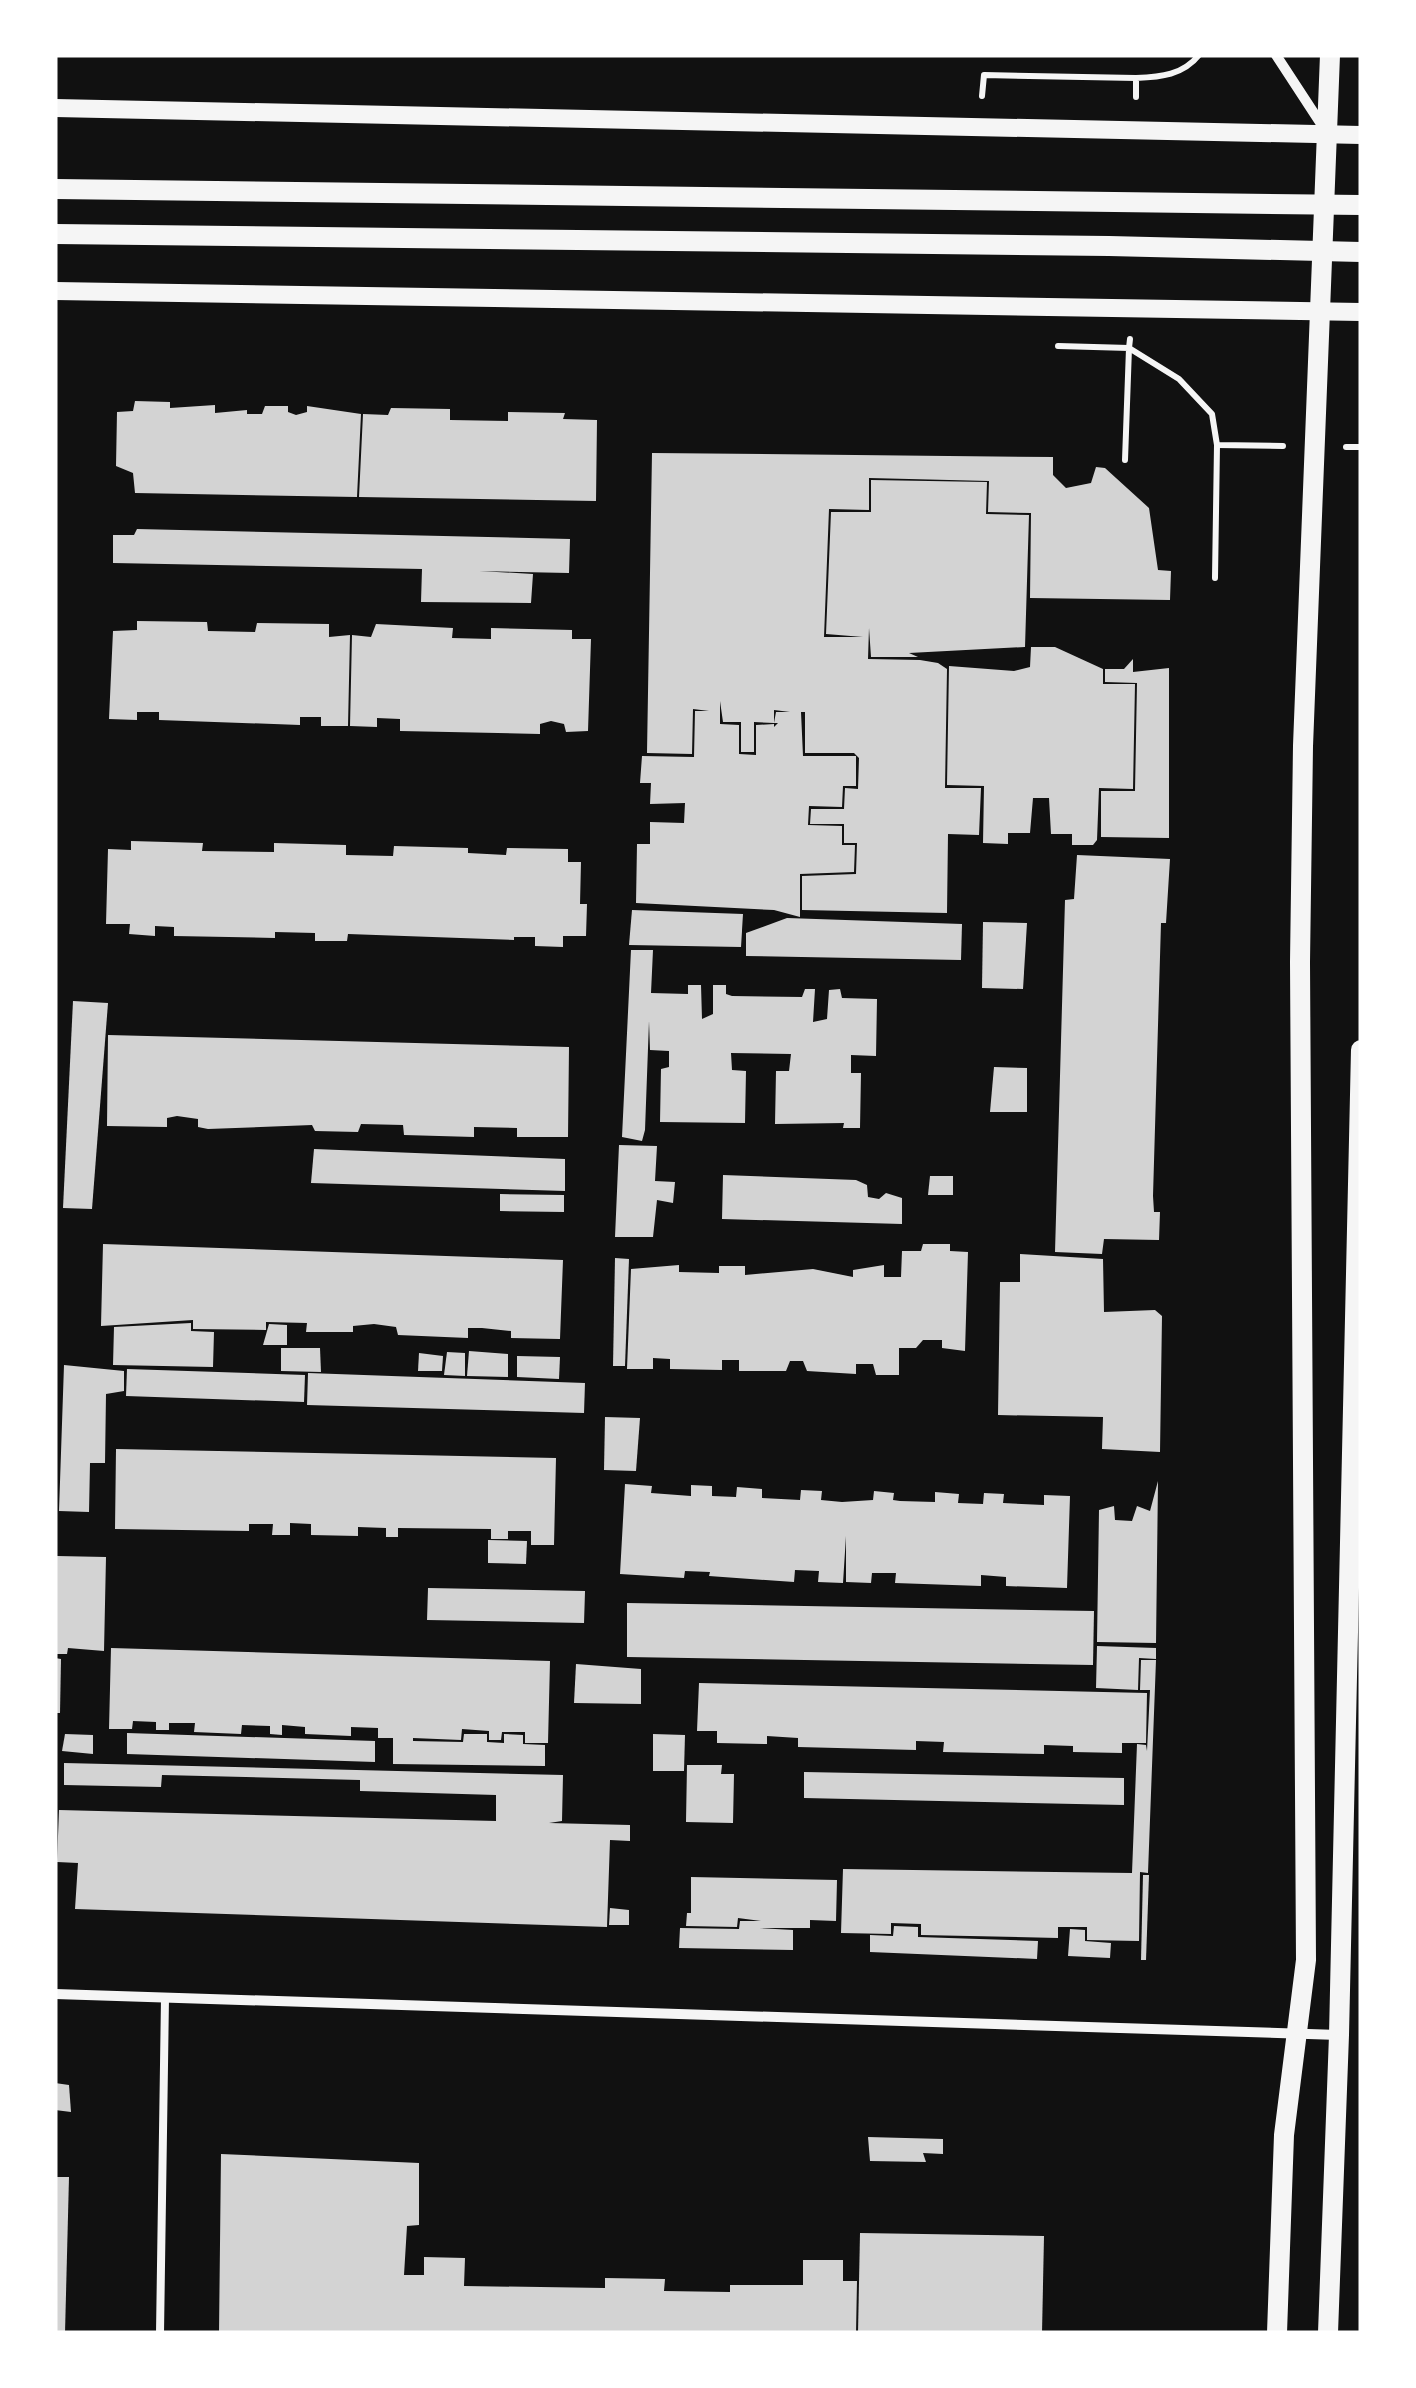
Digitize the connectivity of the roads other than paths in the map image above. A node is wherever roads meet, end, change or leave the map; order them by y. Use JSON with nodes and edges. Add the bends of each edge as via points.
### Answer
{"nodes":[{"id":1,"x":1276,"y":55,"type":"edge"},
{"id":2,"x":1330,"y":55,"type":"edge"},
{"id":3,"x":55,"y":108,"type":"edge"},
{"id":4,"x":1328,"y":134,"type":"junction"},
{"id":5,"x":1361,"y":135,"type":"edge"},
{"id":6,"x":55,"y":189,"type":"edge"},
{"id":7,"x":1324,"y":205,"type":"junction"},
{"id":8,"x":1361,"y":206,"type":"edge"},
{"id":9,"x":55,"y":234,"type":"edge"},
{"id":10,"x":1323,"y":251,"type":"junction"},
{"id":11,"x":1361,"y":252,"type":"edge"},
{"id":12,"x":55,"y":292,"type":"edge"},
{"id":13,"x":1321,"y":312,"type":"junction"},
{"id":14,"x":1361,"y":312,"type":"edge"},
{"id":15,"x":1361,"y":1050,"type":"edge"},
{"id":16,"x":55,"y":1994,"type":"edge"},
{"id":17,"x":165,"y":1998,"type":"junction"},
{"id":18,"x":1297,"y":2034,"type":"junction"},
{"id":19,"x":1339,"y":2034,"type":"junction"},
{"id":20,"x":160,"y":2333,"type":"edge"},
{"id":21,"x":1277,"y":2333,"type":"edge"},
{"id":22,"x":1328,"y":2333,"type":"edge"}],
"edges":[{"from":1,"to":4,"type":"street"},
{"from":2,"to":4,"type":"main road"},
{"from":3,"to":4,"type":"street"},
{"from":4,"to":5,"type":"street"},
{"from":4,"to":7,"type":"main road"},
{"from":6,"to":7,"type":"main road"},
{"from":7,"to":8,"type":"main road"},
{"from":7,"to":10,"type":"main road"},
{"from":9,"to":10,"type":"main road"},
{"from":10,"to":11,"type":"main road"},
{"from":10,"to":13,"type":"main road"},
{"from":12,"to":13,"type":"street"},
{"from":13,"to":14,"type":"street"},
{"from":13,"to":18,"type":"main road","via":[[1300,942],[1306,1960]]},
{"from":15,"to":19,"type":"main road"},
{"from":16,"to":17,"type":"street"},
{"from":17,"to":18,"type":"street"},
{"from":17,"to":20,"type":"lane"},
{"from":18,"to":19,"type":"street"},
{"from":18,"to":21,"type":"main road","via":[[1284,2135]]},
{"from":19,"to":22,"type":"main road"}]}
